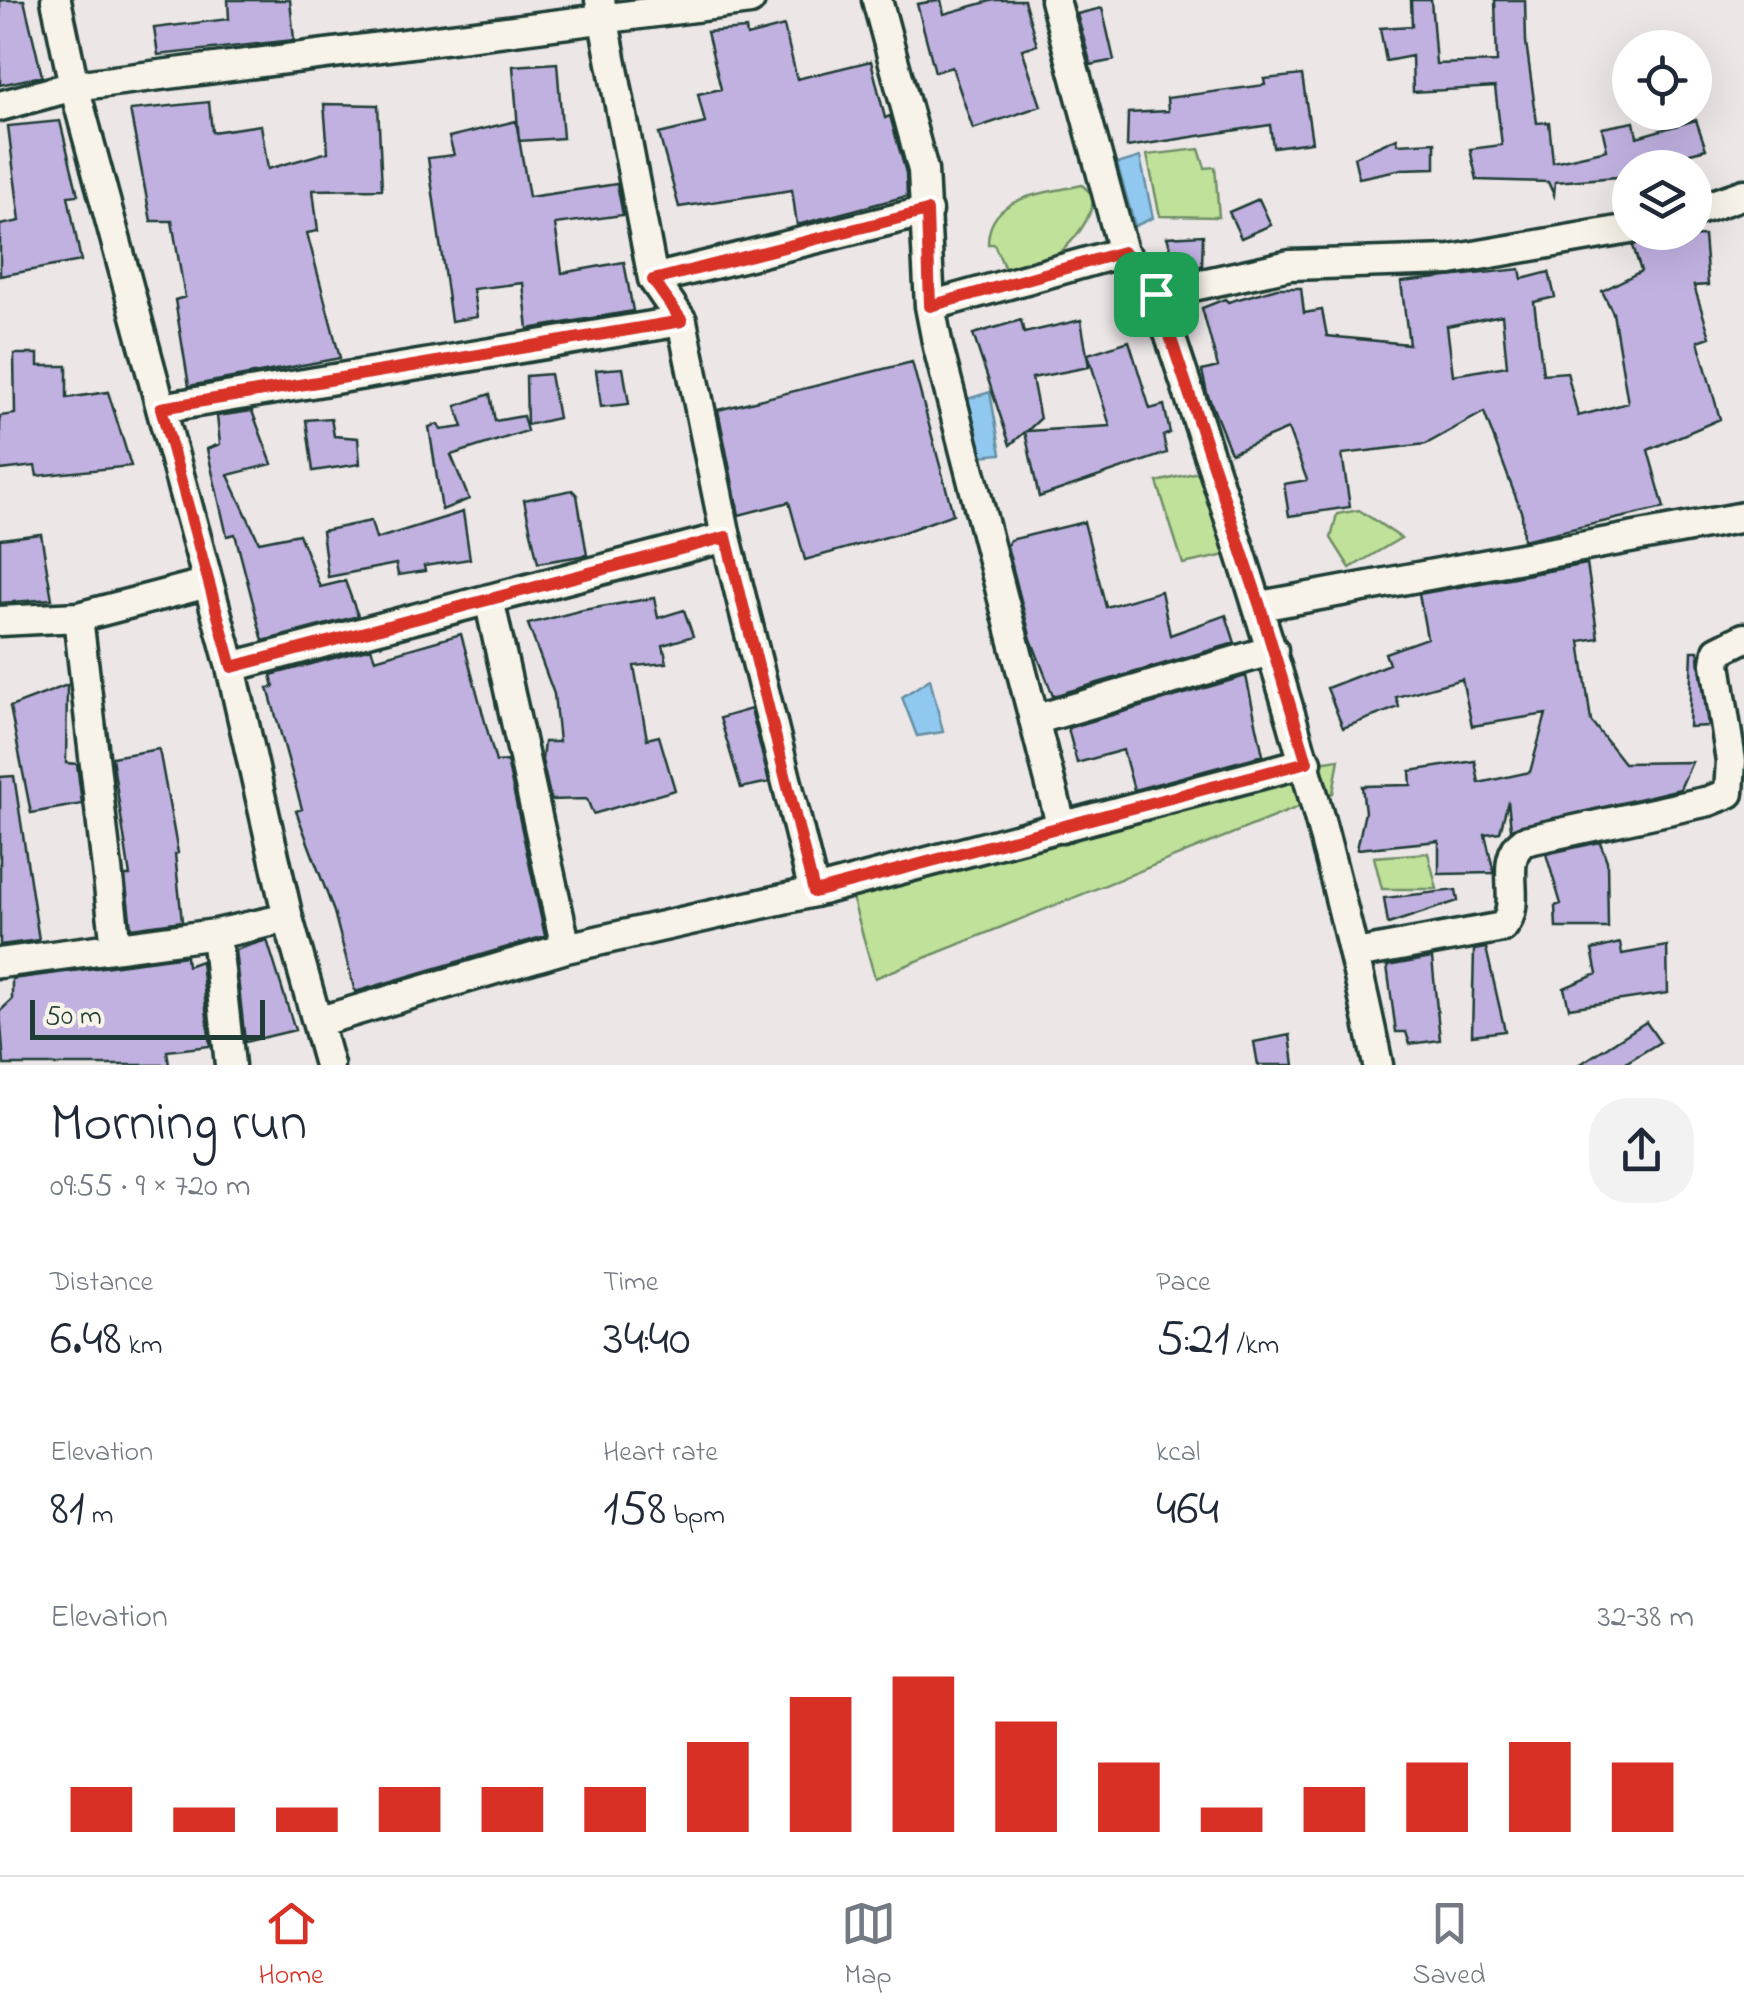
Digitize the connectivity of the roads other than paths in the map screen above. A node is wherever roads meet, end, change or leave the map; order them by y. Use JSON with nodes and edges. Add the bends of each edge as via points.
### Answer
{"nodes":[{"id":1,"x":56,"y":0,"type":"edge"},
{"id":2,"x":750,"y":0,"type":"edge"},
{"id":3,"x":877,"y":0,"type":"edge"},
{"id":4,"x":1055,"y":0,"type":"edge"},
{"id":5,"x":601,"y":9,"type":"edge"},
{"id":6,"x":74,"y":86,"type":"junction"},
{"id":7,"x":0,"y":106,"type":"edge"},
{"id":8,"x":1744,"y":194,"type":"edge"},
{"id":9,"x":1712,"y":205,"type":"edge"},
{"id":10,"x":927,"y":211,"type":"junction"},
{"id":11,"x":1612,"y":232,"type":"edge"},
{"id":12,"x":1123,"y":252,"type":"junction"},
{"id":13,"x":653,"y":280,"type":"junction"},
{"id":14,"x":1156,"y":294,"type":"junction"},
{"id":15,"x":930,"y":306,"type":"junction"},
{"id":16,"x":682,"y":321,"type":"junction"},
{"id":17,"x":161,"y":408,"type":"junction"},
{"id":18,"x":1744,"y":516,"type":"edge"},
{"id":19,"x":726,"y":537,"type":"junction"},
{"id":20,"x":208,"y":582,"type":"junction"},
{"id":21,"x":490,"y":599,"type":"junction"},
{"id":22,"x":1260,"y":606,"type":"junction"},
{"id":23,"x":78,"y":617,"type":"junction"},
{"id":24,"x":0,"y":622,"type":"edge"},
{"id":25,"x":1744,"y":638,"type":"edge"},
{"id":26,"x":1273,"y":650,"type":"junction"},
{"id":27,"x":232,"y":667,"type":"junction"},
{"id":28,"x":1034,"y":720,"type":"junction"},
{"id":29,"x":1307,"y":762,"type":"junction"},
{"id":30,"x":1062,"y":828,"type":"junction"},
{"id":31,"x":814,"y":892,"type":"junction"},
{"id":32,"x":288,"y":918,"type":"junction"},
{"id":33,"x":216,"y":934,"type":"junction"},
{"id":34,"x":116,"y":947,"type":"junction"},
{"id":35,"x":566,"y":948,"type":"junction"},
{"id":36,"x":1356,"y":954,"type":"junction"},
{"id":37,"x":0,"y":963,"type":"edge"},
{"id":38,"x":317,"y":1022,"type":"junction"},
{"id":39,"x":230,"y":1065,"type":"edge"},
{"id":40,"x":329,"y":1065,"type":"edge"},
{"id":41,"x":1378,"y":1065,"type":"edge"}],
"edges":[{"from":1,"to":6,"type":"street"},
{"from":2,"to":5,"type":"street"},
{"from":3,"to":10,"type":"street","via":[[924,170]]},
{"from":4,"to":12,"type":"street"},
{"from":5,"to":6,"type":"street"},
{"from":5,"to":13,"type":"street"},
{"from":6,"to":7,"type":"street"},
{"from":6,"to":17,"type":"street"},
{"from":8,"to":9,"type":"street"},
{"from":10,"to":13,"type":"street"},
{"from":10,"to":15,"type":"street"},
{"from":11,"to":14,"type":"street","via":[[1451,260],[1290,264]]},
{"from":12,"to":14,"type":"street"},
{"from":12,"to":15,"type":"street"},
{"from":13,"to":16,"type":"street"},
{"from":14,"to":22,"type":"street"},
{"from":15,"to":28,"type":"street"},
{"from":16,"to":17,"type":"street"},
{"from":16,"to":19,"type":"street"},
{"from":17,"to":20,"type":"street"},
{"from":18,"to":22,"type":"street"},
{"from":19,"to":21,"type":"street"},
{"from":19,"to":31,"type":"street"},
{"from":20,"to":23,"type":"street"},
{"from":20,"to":27,"type":"street"},
{"from":21,"to":27,"type":"street"},
{"from":21,"to":35,"type":"street"},
{"from":22,"to":26,"type":"street"},
{"from":23,"to":24,"type":"street"},
{"from":23,"to":34,"type":"street"},
{"from":25,"to":36,"type":"street","via":[[1718,651],[1716,664],[1731,761],[1729,794],[1524,841],[1512,858],[1514,912],[1503,927]]},
{"from":26,"to":28,"type":"street"},
{"from":26,"to":29,"type":"street"},
{"from":27,"to":32,"type":"street"},
{"from":28,"to":30,"type":"street"},
{"from":29,"to":30,"type":"street"},
{"from":29,"to":36,"type":"street"},
{"from":30,"to":31,"type":"street"},
{"from":31,"to":35,"type":"street"},
{"from":32,"to":33,"type":"street"},
{"from":32,"to":38,"type":"street"},
{"from":33,"to":34,"type":"street"},
{"from":33,"to":39,"type":"street"},
{"from":34,"to":37,"type":"street"},
{"from":35,"to":38,"type":"street"},
{"from":36,"to":41,"type":"street"},
{"from":38,"to":40,"type":"street"}]}
